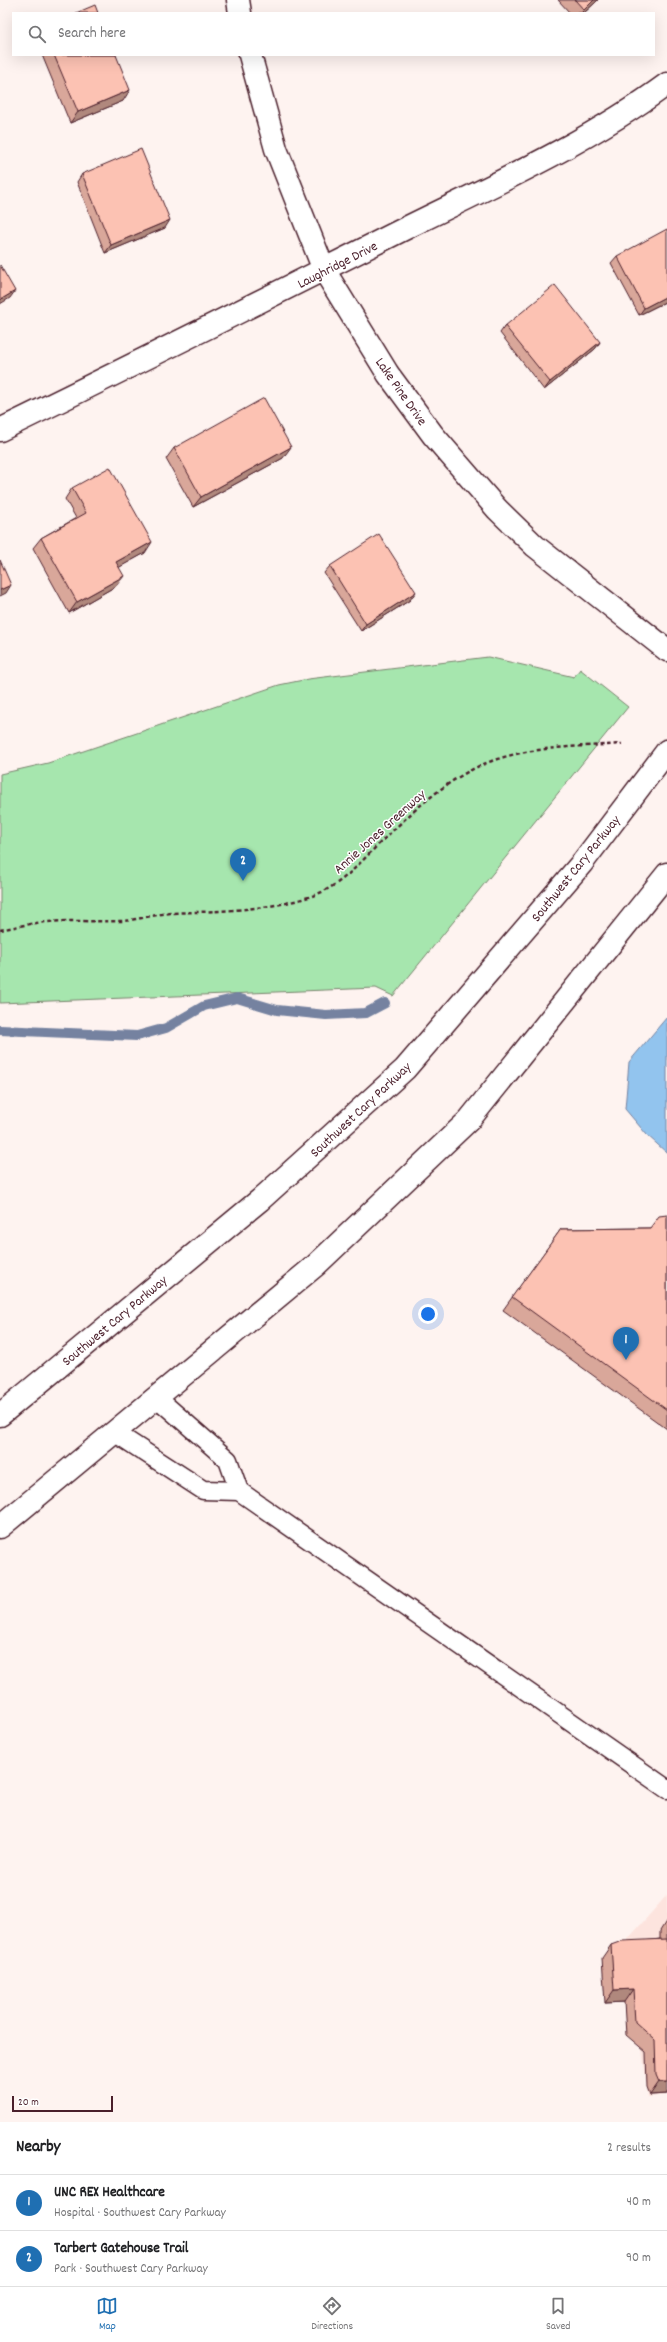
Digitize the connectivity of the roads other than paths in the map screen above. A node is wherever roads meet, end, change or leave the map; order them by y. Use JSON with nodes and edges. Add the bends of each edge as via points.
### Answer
{"nodes":[{"id":1,"x":238,"y":0,"type":"edge"},
{"id":2,"x":240,"y":12,"type":"edge"},
{"id":3,"x":250,"y":56,"type":"edge"},
{"id":4,"x":667,"y":84,"type":"edge"},
{"id":5,"x":324,"y":270,"type":"junction"},
{"id":6,"x":0,"y":430,"type":"edge"},
{"id":7,"x":667,"y":650,"type":"edge"},
{"id":8,"x":667,"y":751,"type":"edge"},
{"id":9,"x":667,"y":874,"type":"edge"},
{"id":10,"x":156,"y":1397,"type":"junction"},
{"id":11,"x":0,"y":1415,"type":"edge"},
{"id":12,"x":114,"y":1432,"type":"junction"},
{"id":13,"x":239,"y":1491,"type":"junction"},
{"id":14,"x":0,"y":1527,"type":"edge"},
{"id":15,"x":667,"y":1789,"type":"edge"}],
"edges":[{"from":1,"to":2,"type":"main road"},
{"from":3,"to":5,"type":"main road","name":"Lake Pine Drive","via":[[276,149]]},
{"from":4,"to":5,"type":"main road","name":"Laughridge Drive","via":[[578,142]]},
{"from":5,"to":6,"type":"main road","name":"Laughridge Drive"},
{"from":5,"to":7,"type":"main road","name":"Lake Pine Drive","via":[[393,380],[433,435],[496,509],[535,546]]},
{"from":8,"to":11,"type":"main road","name":"Southwest Cary Parkway","via":[[582,863],[405,1069],[260,1200]]},
{"from":9,"to":10,"type":"main road","via":[[469,1120],[316,1265]]},
{"from":10,"to":12,"type":"main road"},
{"from":10,"to":13,"type":"lane","via":[[228,1460]]},
{"from":12,"to":13,"type":"lane","via":[[203,1490]]},
{"from":12,"to":14,"type":"main road"},
{"from":13,"to":15,"type":"lane"}]}
